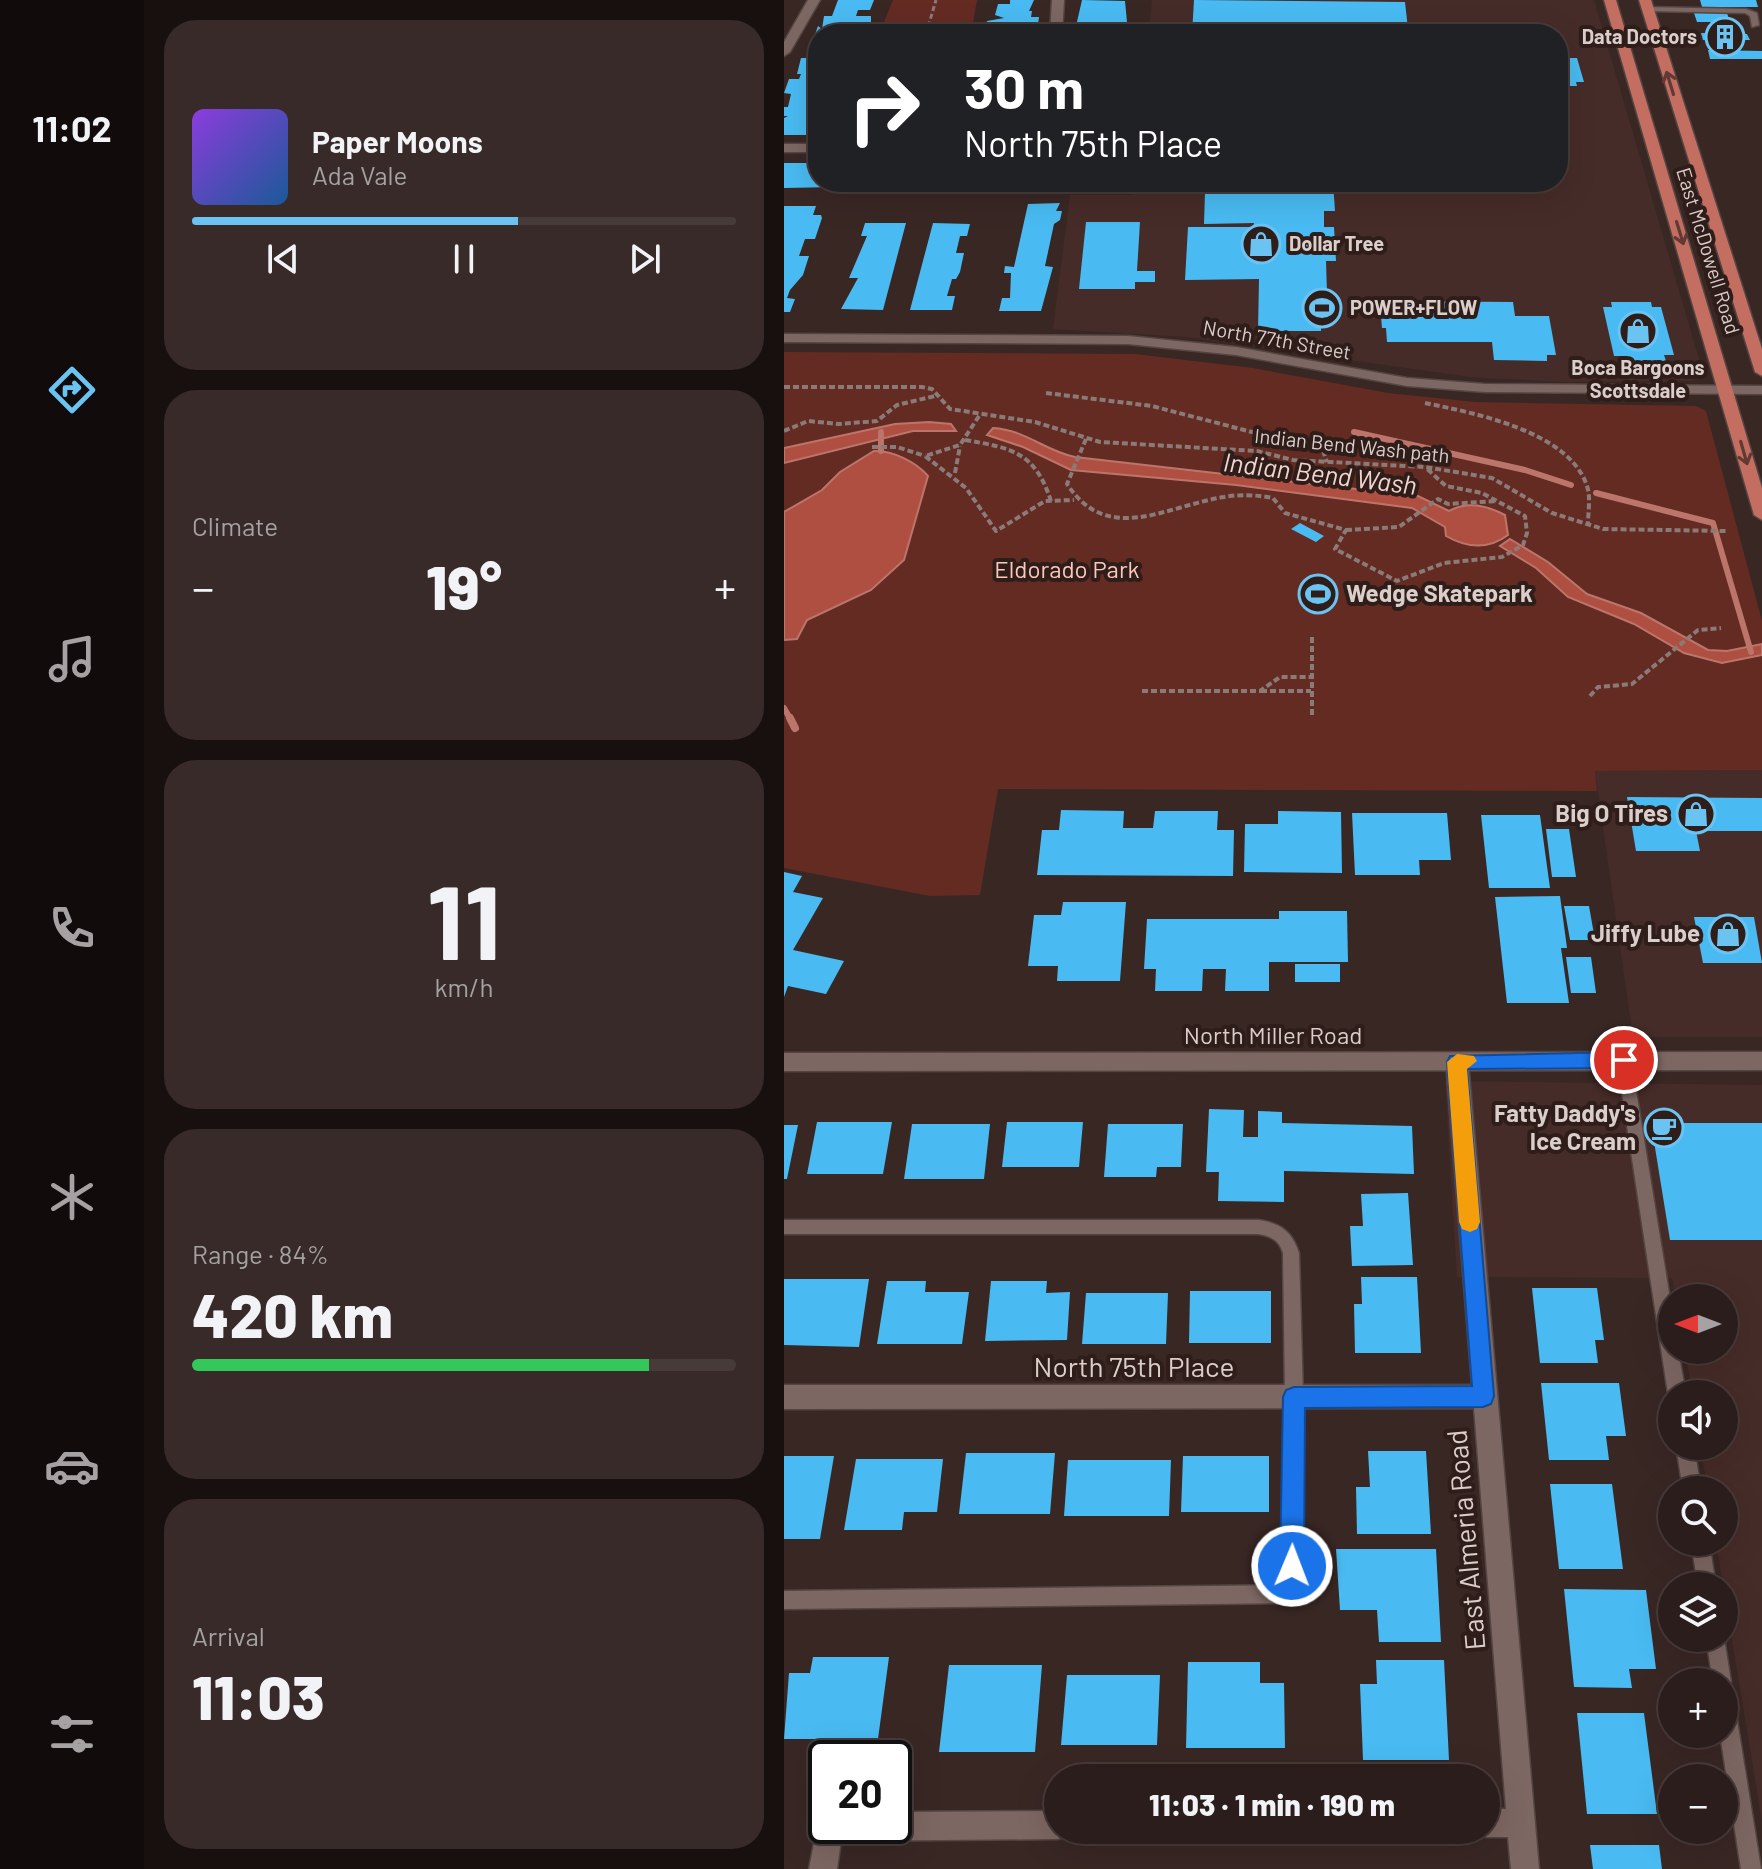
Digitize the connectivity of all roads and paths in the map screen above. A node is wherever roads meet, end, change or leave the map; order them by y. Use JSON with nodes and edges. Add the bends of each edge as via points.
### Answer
{"nodes":[{"id":1,"x":814,"y":0,"type":"edge"},
{"id":2,"x":936,"y":0,"type":"edge"},
{"id":3,"x":1058,"y":0,"type":"edge"},
{"id":4,"x":1610,"y":0,"type":"edge"},
{"id":5,"x":1646,"y":4,"type":"edge"},
{"id":6,"x":929,"y":24,"type":"edge"},
{"id":7,"x":1057,"y":24,"type":"edge"},
{"id":8,"x":1755,"y":25,"type":"dead end"},
{"id":9,"x":784,"y":52,"type":"edge"},
{"id":10,"x":784,"y":148,"type":"edge"},
{"id":11,"x":808,"y":148,"type":"edge"},
{"id":12,"x":784,"y":338,"type":"edge"},
{"id":13,"x":1762,"y":372,"type":"edge"},
{"id":14,"x":784,"y":387,"type":"edge"},
{"id":15,"x":1762,"y":390,"type":"edge"},
{"id":16,"x":1726,"y":391,"type":"junction"},
{"id":17,"x":1046,"y":393,"type":"dead end"},
{"id":18,"x":935,"y":396,"type":"junction"},
{"id":19,"x":1418,"y":401,"type":"dead end"},
{"id":20,"x":978,"y":417,"type":"junction"},
{"id":21,"x":784,"y":431,"type":"edge"},
{"id":22,"x":1086,"y":439,"type":"junction"},
{"id":23,"x":965,"y":440,"type":"junction"},
{"id":24,"x":1320,"y":442,"type":"dead end"},
{"id":25,"x":960,"y":445,"type":"junction"},
{"id":26,"x":872,"y":447,"type":"dead end"},
{"id":27,"x":1325,"y":451,"type":"junction"},
{"id":28,"x":925,"y":456,"type":"junction"},
{"id":29,"x":1327,"y":462,"type":"junction"},
{"id":30,"x":1425,"y":467,"type":"junction"},
{"id":31,"x":955,"y":473,"type":"junction"},
{"id":32,"x":1074,"y":500,"type":"junction"},
{"id":33,"x":1051,"y":501,"type":"junction"},
{"id":34,"x":1498,"y":501,"type":"junction"},
{"id":35,"x":1762,"y":515,"type":"edge"},
{"id":36,"x":1588,"y":524,"type":"junction"},
{"id":37,"x":1346,"y":530,"type":"junction"},
{"id":38,"x":1725,"y":531,"type":"dead end"},
{"id":39,"x":1721,"y":628,"type":"dead end"},
{"id":40,"x":1312,"y":637,"type":"dead end"},
{"id":41,"x":1312,"y":677,"type":"junction"},
{"id":42,"x":1142,"y":691,"type":"dead end"},
{"id":43,"x":1260,"y":691,"type":"junction"},
{"id":44,"x":1312,"y":691,"type":"junction"},
{"id":45,"x":1590,"y":696,"type":"dead end"},
{"id":46,"x":1312,"y":718,"type":"dead end"},
{"id":47,"x":1624,"y":1060,"type":"junction"},
{"id":48,"x":1762,"y":1061,"type":"edge"},
{"id":49,"x":784,"y":1062,"type":"edge"},
{"id":50,"x":1457,"y":1062,"type":"junction"},
{"id":51,"x":784,"y":1227,"type":"edge"},
{"id":52,"x":1675,"y":1380,"type":"edge"},
{"id":53,"x":1483,"y":1396,"type":"junction"},
{"id":54,"x":784,"y":1397,"type":"edge"},
{"id":55,"x":1294,"y":1397,"type":"junction"},
{"id":56,"x":784,"y":1600,"type":"edge"},
{"id":57,"x":1732,"y":1748,"type":"edge"},
{"id":58,"x":1500,"y":1823,"type":"edge"},
{"id":59,"x":1521,"y":1823,"type":"junction"},
{"id":60,"x":1044,"y":1825,"type":"edge"},
{"id":61,"x":912,"y":1826,"type":"edge"},
{"id":62,"x":827,"y":1844,"type":"edge"},
{"id":63,"x":823,"y":1869,"type":"edge"},
{"id":64,"x":1525,"y":1869,"type":"edge"},
{"id":65,"x":1751,"y":1869,"type":"edge"}],
"edges":[{"from":1,"to":9,"type":"street"},
{"from":2,"to":6,"type":"path"},
{"from":3,"to":7,"type":"street"},
{"from":4,"to":16,"type":"main road","name":"East McDowell Road","one_way":true},
{"from":5,"to":8,"type":"lane","via":[[1746,11],[1754,15]]},
{"from":13,"to":5,"type":"main road","name":"East McDowell Road","one_way":true},
{"from":10,"to":11,"type":"street"},
{"from":12,"to":16,"type":"street","name":"North 77th Street","via":[[1128,340],[1236,351],[1407,382],[1524,390]]},
{"from":14,"to":18,"type":"path","name":"Indian Bend Wash path","via":[[922,387],[932,389]]},
{"from":15,"to":16,"type":"street","name":"North 77th Street"},
{"from":16,"to":35,"type":"main road","name":"East McDowell Road","one_way":true},
{"from":17,"to":27,"type":"path","via":[[1124,399]]},
{"from":18,"to":20,"type":"path","name":"Indian Bend Wash path","via":[[950,409]]},
{"from":18,"to":21,"type":"path","via":[[897,405],[877,421],[808,421]]},
{"from":19,"to":36,"type":"path","via":[[1518,426],[1562,454],[1588,487]]},
{"from":20,"to":22,"type":"path","name":"Indian Bend Wash path","via":[[1035,422]]},
{"from":20,"to":23,"type":"path"},
{"from":22,"to":29,"type":"path","name":"Indian Bend Wash path","via":[[1257,451]]},
{"from":22,"to":32,"type":"path","via":[[1067,484]]},
{"from":23,"to":25,"type":"path"},
{"from":23,"to":33,"type":"path","via":[[1015,451],[1033,463],[1044,476]]},
{"from":24,"to":27,"type":"path"},
{"from":25,"to":28,"type":"path"},
{"from":25,"to":31,"type":"path"},
{"from":26,"to":28,"type":"path","via":[[897,447]]},
{"from":27,"to":29,"type":"path"},
{"from":28,"to":31,"type":"path"},
{"from":29,"to":30,"type":"path","name":"Indian Bend Wash path"},
{"from":30,"to":34,"type":"path","via":[[1446,486]]},
{"from":30,"to":36,"type":"path","name":"Indian Bend Wash path","via":[[1492,478],[1552,513]]},
{"from":31,"to":33,"type":"path","via":[[985,508],[996,531]]},
{"from":32,"to":33,"type":"path"},
{"from":32,"to":37,"type":"path","via":[[1095,514],[1131,518],[1158,516],[1218,498],[1262,496],[1273,498],[1285,513]]},
{"from":34,"to":37,"type":"path","via":[[1448,504],[1438,499],[1399,527]]},
{"from":34,"to":37,"type":"path","via":[[1525,516],[1526,542],[1509,555],[1445,563],[1397,581],[1335,549]]},
{"from":36,"to":38,"type":"path","name":"Indian Bend Wash path","via":[[1649,532]]},
{"from":39,"to":45,"type":"path","via":[[1698,630],[1632,684],[1598,687]]},
{"from":40,"to":41,"type":"path"},
{"from":41,"to":43,"type":"path","via":[[1280,677]]},
{"from":41,"to":44,"type":"path"},
{"from":42,"to":43,"type":"path"},
{"from":43,"to":44,"type":"path"},
{"from":44,"to":46,"type":"path"},
{"from":47,"to":48,"type":"street","name":"North Miller Road"},
{"from":47,"to":50,"type":"street","name":"North Miller Road"},
{"from":47,"to":52,"type":"lane"},
{"from":49,"to":50,"type":"street","name":"North Miller Road"},
{"from":50,"to":53,"type":"street","name":"East Almeria Road"},
{"from":51,"to":55,"type":"lane","via":[[1275,1230],[1291,1253]]},
{"from":53,"to":55,"type":"street","name":"North 75th Place"},
{"from":53,"to":59,"type":"street","name":"East Almeria Road"},
{"from":54,"to":55,"type":"street","name":"North 75th Place"},
{"from":55,"to":56,"type":"lane","via":[[1292,1594]]},
{"from":57,"to":65,"type":"lane"},
{"from":58,"to":59,"type":"street"},
{"from":59,"to":64,"type":"street","name":"East Almeria Road"},
{"from":60,"to":61,"type":"street"},
{"from":62,"to":63,"type":"street"}]}
